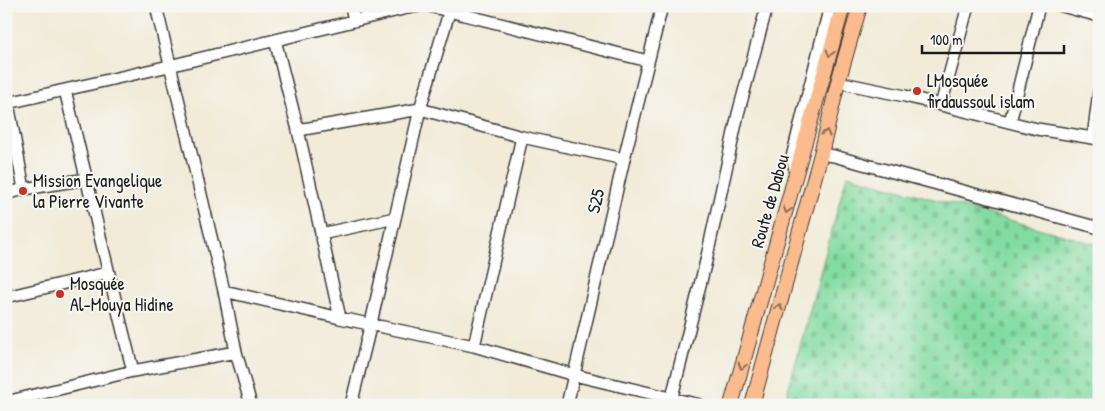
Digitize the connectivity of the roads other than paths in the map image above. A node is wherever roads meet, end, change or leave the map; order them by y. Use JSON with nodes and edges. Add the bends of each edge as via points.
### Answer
{"nodes":[{"id":1,"x":156,"y":6,"type":"edge"},
{"id":2,"x":351,"y":6,"type":"edge"},
{"id":3,"x":420,"y":6,"type":"edge"},
{"id":4,"x":429,"y":6,"type":"edge"},
{"id":5,"x":662,"y":6,"type":"edge"},
{"id":6,"x":767,"y":6,"type":"edge"},
{"id":7,"x":830,"y":6,"type":"edge"},
{"id":8,"x":843,"y":6,"type":"edge"},
{"id":9,"x":860,"y":6,"type":"edge"},
{"id":10,"x":968,"y":6,"type":"edge"},
{"id":11,"x":1039,"y":6,"type":"edge"},
{"id":12,"x":1062,"y":6,"type":"edge"},
{"id":13,"x":450,"y":9,"type":"edge"},
{"id":14,"x":1099,"y":16,"type":"edge"},
{"id":15,"x":354,"y":21,"type":"junction"},
{"id":16,"x":275,"y":40,"type":"junction"},
{"id":17,"x":648,"y":61,"type":"junction"},
{"id":18,"x":169,"y":66,"type":"junction"},
{"id":19,"x":838,"y":82,"type":"junction"},
{"id":20,"x":65,"y":90,"type":"junction"},
{"id":21,"x":1099,"y":91,"type":"edge"},
{"id":22,"x":7,"y":100,"type":"edge"},
{"id":23,"x":941,"y":105,"type":"junction"},
{"id":24,"x":420,"y":109,"type":"junction"},
{"id":25,"x":1010,"y":122,"type":"junction"},
{"id":26,"x":298,"y":130,"type":"junction"},
{"id":27,"x":522,"y":137,"type":"junction"},
{"id":28,"x":1096,"y":138,"type":"edge"},
{"id":29,"x":820,"y":154,"type":"junction"},
{"id":30,"x":624,"y":158,"type":"junction"},
{"id":31,"x":797,"y":176,"type":"junction"},
{"id":32,"x":87,"y":179,"type":"junction"},
{"id":33,"x":24,"y":189,"type":"junction"},
{"id":34,"x":6,"y":194,"type":"edge"},
{"id":35,"x":395,"y":218,"type":"junction"},
{"id":36,"x":1099,"y":228,"type":"edge"},
{"id":37,"x":321,"y":234,"type":"junction"},
{"id":38,"x":107,"y":273,"type":"junction"},
{"id":39,"x":224,"y":291,"type":"junction"},
{"id":40,"x":6,"y":297,"type":"edge"},
{"id":41,"x":340,"y":318,"type":"junction"},
{"id":42,"x":371,"y":323,"type":"junction"},
{"id":43,"x":474,"y":346,"type":"junction"},
{"id":44,"x":236,"y":352,"type":"junction"},
{"id":45,"x":133,"y":371,"type":"junction"},
{"id":46,"x":574,"y":375,"type":"junction"},
{"id":47,"x":671,"y":401,"type":"edge"},
{"id":48,"x":6,"y":402,"type":"edge"},
{"id":49,"x":254,"y":404,"type":"edge"},
{"id":50,"x":351,"y":405,"type":"edge"},
{"id":51,"x":567,"y":405,"type":"edge"},
{"id":52,"x":700,"y":405,"type":"edge"},
{"id":53,"x":731,"y":405,"type":"edge"},
{"id":54,"x":752,"y":405,"type":"edge"}],
"edges":[{"from":1,"to":18,"type":"street"},
{"from":2,"to":15,"type":"street"},
{"from":3,"to":15,"type":"street"},
{"from":4,"to":13,"type":"street"},
{"from":5,"to":17,"type":"street","name":"S25"},
{"from":6,"to":47,"type":"street","via":[[738,114]]},
{"from":7,"to":31,"type":"street","via":[[792,157]]},
{"from":8,"to":31,"type":"main road","name":"Route de Dabou","one_way":true},
{"from":9,"to":19,"type":"main road"},
{"from":10,"to":23,"type":"street"},
{"from":11,"to":25,"type":"street"},
{"from":12,"to":14,"type":"street"},
{"from":13,"to":17,"type":"street"},
{"from":13,"to":24,"type":"street"},
{"from":15,"to":16,"type":"street"},
{"from":16,"to":18,"type":"street"},
{"from":16,"to":26,"type":"street"},
{"from":17,"to":30,"type":"street","name":"S25"},
{"from":18,"to":20,"type":"street"},
{"from":18,"to":39,"type":"street"},
{"from":19,"to":23,"type":"street"},
{"from":29,"to":19,"type":"main road","one_way":true},
{"from":20,"to":22,"type":"street"},
{"from":20,"to":32,"type":"street"},
{"from":21,"to":28,"type":"street"},
{"from":22,"to":33,"type":"street"},
{"from":23,"to":25,"type":"street"},
{"from":24,"to":26,"type":"street"},
{"from":24,"to":27,"type":"street"},
{"from":24,"to":35,"type":"street"},
{"from":25,"to":28,"type":"street"},
{"from":26,"to":37,"type":"street"},
{"from":27,"to":30,"type":"street"},
{"from":27,"to":43,"type":"street"},
{"from":29,"to":36,"type":"street"},
{"from":54,"to":29,"type":"main road","one_way":true},
{"from":30,"to":46,"type":"street","name":"S25"},
{"from":31,"to":53,"type":"main road","name":"Route de Dabou","one_way":true},
{"from":32,"to":33,"type":"street"},
{"from":32,"to":38,"type":"street"},
{"from":33,"to":34,"type":"street"},
{"from":35,"to":37,"type":"street"},
{"from":35,"to":42,"type":"street"},
{"from":37,"to":41,"type":"street"},
{"from":38,"to":40,"type":"street"},
{"from":38,"to":45,"type":"street"},
{"from":39,"to":41,"type":"street"},
{"from":39,"to":44,"type":"street"},
{"from":41,"to":42,"type":"street"},
{"from":42,"to":43,"type":"street"},
{"from":42,"to":50,"type":"street"},
{"from":43,"to":46,"type":"street"},
{"from":44,"to":45,"type":"street"},
{"from":44,"to":49,"type":"street"},
{"from":45,"to":48,"type":"street"},
{"from":46,"to":47,"type":"street"},
{"from":46,"to":51,"type":"street","name":"S25"},
{"from":47,"to":52,"type":"street"}]}
